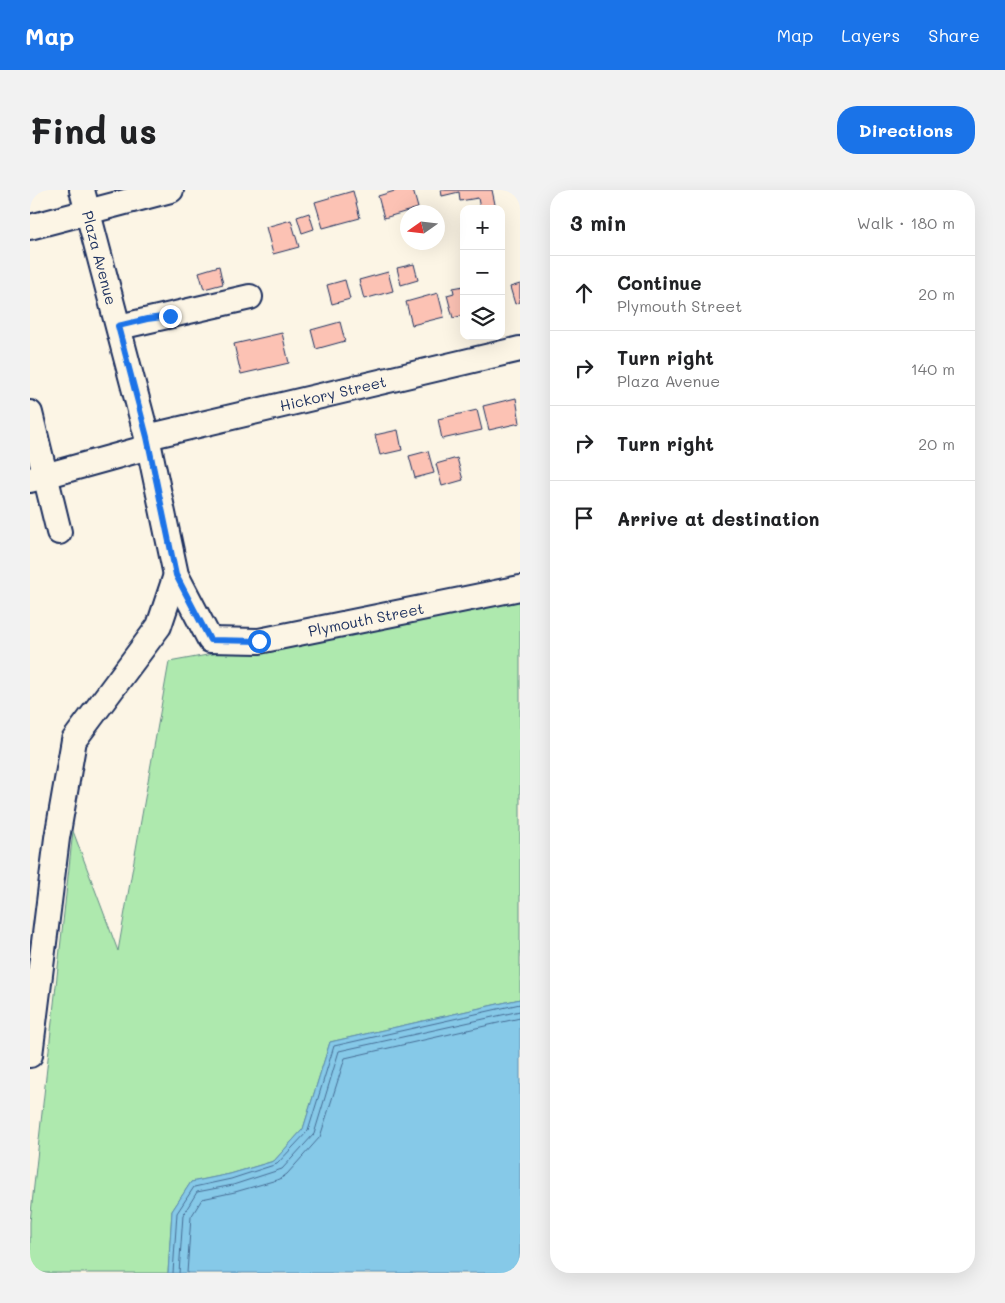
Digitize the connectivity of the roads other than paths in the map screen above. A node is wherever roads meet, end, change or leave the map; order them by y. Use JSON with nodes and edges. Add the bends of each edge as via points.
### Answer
{"nodes":[{"id":1,"x":171,"y":190,"type":"edge"},
{"id":2,"x":85,"y":200,"type":"edge"},
{"id":3,"x":30,"y":227,"type":"edge"},
{"id":4,"x":250,"y":298,"type":"dead end"},
{"id":5,"x":118,"y":326,"type":"junction"},
{"id":6,"x":520,"y":349,"type":"edge"},
{"id":7,"x":30,"y":412,"type":"edge"},
{"id":8,"x":148,"y":442,"type":"junction"},
{"id":9,"x":38,"y":477,"type":"edge"},
{"id":10,"x":59,"y":532,"type":"dead end"},
{"id":11,"x":176,"y":575,"type":"junction"},
{"id":12,"x":520,"y":588,"type":"edge"},
{"id":13,"x":210,"y":640,"type":"joint"},
{"id":14,"x":33,"y":1013,"type":"edge"},
{"id":15,"x":30,"y":1056,"type":"edge"}],
"edges":[{"from":1,"to":2,"type":"street"},
{"from":2,"to":3,"type":"street"},
{"from":2,"to":5,"type":"street","name":"Plaza Avenue"},
{"from":4,"to":5,"type":"street"},
{"from":5,"to":8,"type":"street","name":"Plaza Avenue"},
{"from":6,"to":8,"type":"street","name":"Hickory Street"},
{"from":7,"to":9,"type":"street"},
{"from":8,"to":9,"type":"street"},
{"from":8,"to":11,"type":"street","name":"Plaza Avenue"},
{"from":9,"to":10,"type":"street"},
{"from":11,"to":13,"type":"street","name":"Plaza Avenue"},
{"from":11,"to":14,"type":"street","via":[[159,626],[74,740]]},
{"from":12,"to":13,"type":"street","name":"Plymouth Street","via":[[259,641]]},
{"from":14,"to":15,"type":"street"}]}
